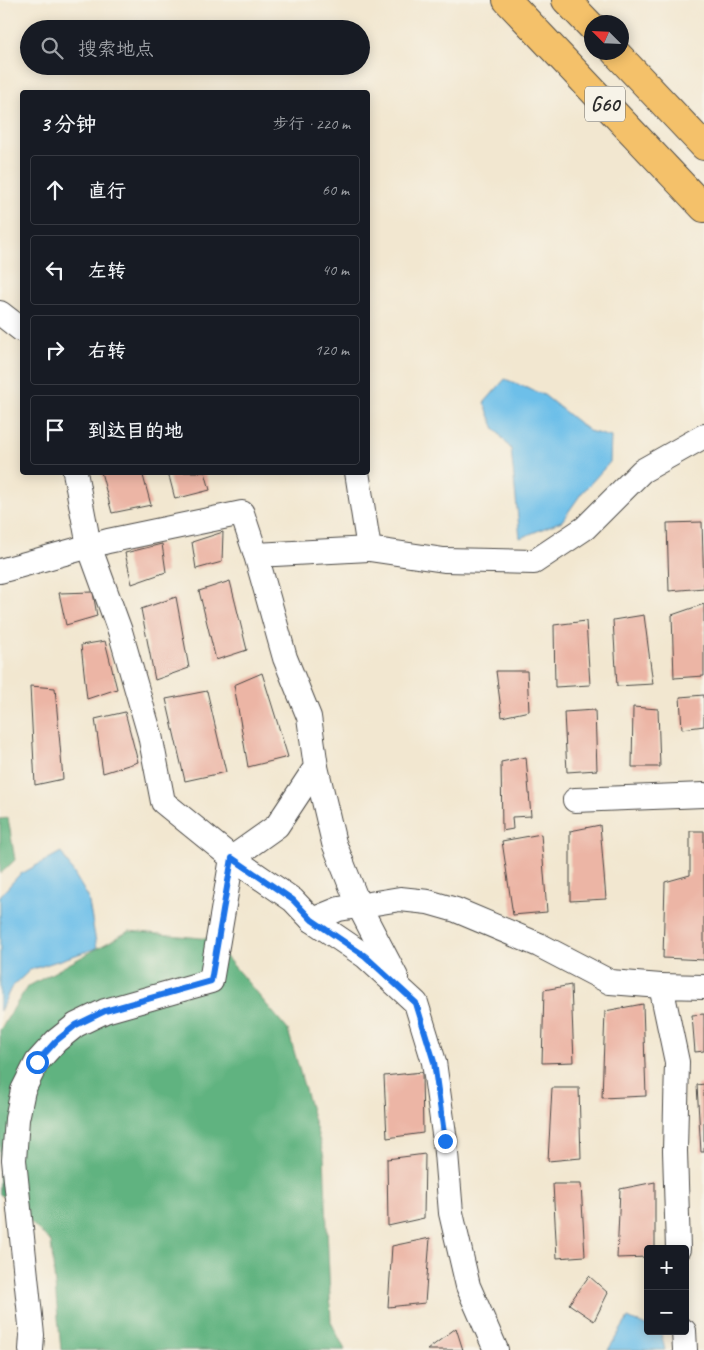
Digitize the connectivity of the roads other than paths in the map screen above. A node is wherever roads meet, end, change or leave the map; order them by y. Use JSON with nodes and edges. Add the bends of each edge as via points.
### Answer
{"nodes":[{"id":1,"x":507,"y":0,"type":"edge"},
{"id":2,"x":566,"y":0,"type":"edge"},
{"id":3,"x":584,"y":19,"type":"edge"},
{"id":4,"x":623,"y":60,"type":"edge"},
{"id":5,"x":704,"y":146,"type":"edge"},
{"id":6,"x":704,"y":208,"type":"edge"},
{"id":7,"x":0,"y":313,"type":"edge"},
{"id":8,"x":20,"y":328,"type":"edge"},
{"id":9,"x":704,"y":436,"type":"edge"},
{"id":10,"x":76,"y":475,"type":"edge"},
{"id":11,"x":357,"y":475,"type":"edge"},
{"id":12,"x":90,"y":546,"type":"junction"},
{"id":13,"x":369,"y":549,"type":"junction"},
{"id":14,"x":256,"y":555,"type":"junction"},
{"id":15,"x":0,"y":571,"type":"edge"},
{"id":16,"x":316,"y":767,"type":"junction"},
{"id":17,"x":704,"y":794,"type":"edge"},
{"id":18,"x":575,"y":800,"type":"dead end"},
{"id":19,"x":232,"y":858,"type":"junction"},
{"id":20,"x":359,"y":906,"type":"junction"},
{"id":21,"x":312,"y":920,"type":"junction"},
{"id":22,"x":661,"y":986,"type":"junction"},
{"id":23,"x":704,"y":987,"type":"edge"},
{"id":24,"x":402,"y":991,"type":"junction"},
{"id":25,"x":678,"y":1245,"type":"edge"},
{"id":26,"x":684,"y":1335,"type":"edge"},
{"id":27,"x":31,"y":1350,"type":"edge"},
{"id":28,"x":496,"y":1350,"type":"edge"},
{"id":29,"x":685,"y":1350,"type":"edge"}],
"edges":[{"from":1,"to":6,"type":"highway","number":"G60"},
{"from":2,"to":3,"type":"highway"},
{"from":4,"to":5,"type":"highway","number":"G60"},
{"from":7,"to":8,"type":"street"},
{"from":9,"to":13,"type":"street","via":[[642,470],[584,528],[534,562],[444,560]]},
{"from":10,"to":12,"type":"street"},
{"from":11,"to":13,"type":"street"},
{"from":12,"to":14,"type":"street","via":[[242,513]]},
{"from":12,"to":15,"type":"street"},
{"from":12,"to":19,"type":"street","via":[[120,631],[150,735],[164,802]]},
{"from":13,"to":14,"type":"street"},
{"from":14,"to":16,"type":"street","via":[[285,658],[310,717]]},
{"from":16,"to":19,"type":"street","via":[[276,826]]},
{"from":16,"to":20,"type":"street","via":[[334,844]]},
{"from":17,"to":18,"type":"street"},
{"from":19,"to":21,"type":"street","via":[[293,900]]},
{"from":19,"to":27,"type":"street","via":[[211,981],[105,1011],[76,1025],[37,1062],[23,1090],[14,1160]]},
{"from":20,"to":21,"type":"street","via":[[339,909]]},
{"from":20,"to":22,"type":"street","via":[[400,899],[428,902],[456,910],[540,945],[610,982]]},
{"from":20,"to":24,"type":"street"},
{"from":21,"to":24,"type":"street","via":[[365,956]]},
{"from":22,"to":23,"type":"street"},
{"from":22,"to":25,"type":"street","via":[[676,1062]]},
{"from":24,"to":28,"type":"street","via":[[416,1003],[434,1062],[451,1214],[468,1286]]},
{"from":26,"to":29,"type":"street"}]}
